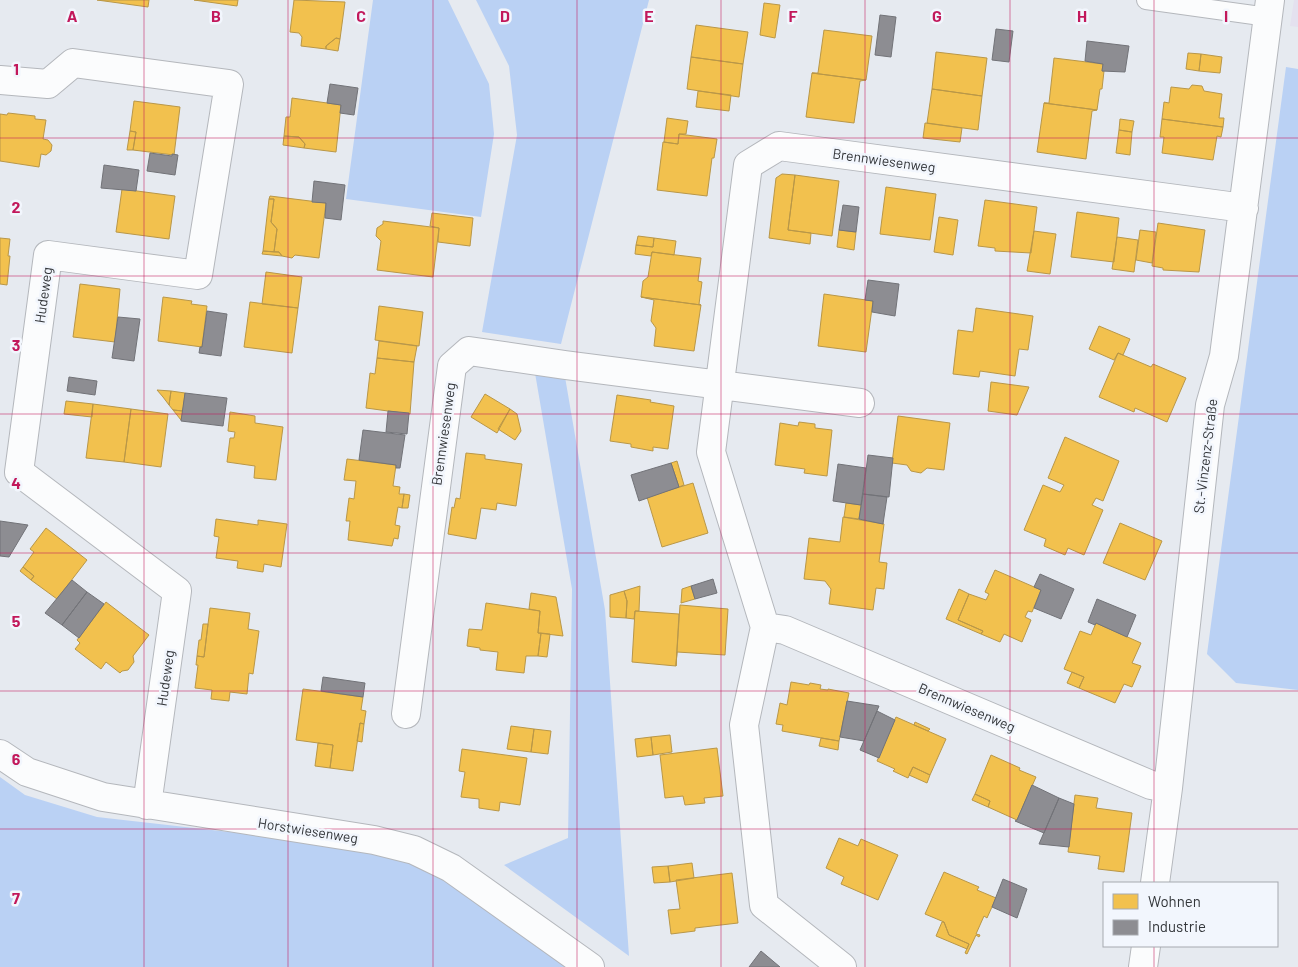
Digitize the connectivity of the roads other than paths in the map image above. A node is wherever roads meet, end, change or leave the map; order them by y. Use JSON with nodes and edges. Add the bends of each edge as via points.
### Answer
{"nodes":[{"id":1,"x":1146,"y":0,"type":"edge"},
{"id":2,"x":1269,"y":8,"type":"edge"},
{"id":3,"x":0,"y":80,"type":"edge"},
{"id":4,"x":1244,"y":208,"type":"junction"},
{"id":5,"x":719,"y":384,"type":"junction"},
{"id":6,"x":860,"y":402,"type":"dead end"},
{"id":7,"x":765,"y":627,"type":"junction"},
{"id":8,"x":406,"y":714,"type":"dead end"},
{"id":9,"x":0,"y":754,"type":"edge"},
{"id":10,"x":1168,"y":788,"type":"junction"},
{"id":11,"x":147,"y":805,"type":"junction"},
{"id":12,"x":1155,"y":882,"type":"edge"},
{"id":13,"x":1146,"y":947,"type":"edge"},
{"id":14,"x":590,"y":967,"type":"edge"},
{"id":15,"x":842,"y":967,"type":"edge"},
{"id":16,"x":1143,"y":967,"type":"edge"}],
"edges":[{"from":1,"to":2,"type":"lane"},
{"from":2,"to":4,"type":"street","name":"St.-Vinzenz-Straße"},
{"from":3,"to":11,"type":"street","name":"Hudeweg","via":[[48,84],[73,63],[229,84],[198,275],[48,256],[19,472],[178,591]]},
{"from":4,"to":5,"type":"street","name":"Brennwiesenweg","via":[[779,146],[748,165]]},
{"from":4,"to":10,"type":"street","name":"St.-Vinzenz-Straße","via":[[1224,356],[1210,405]]},
{"from":5,"to":6,"type":"street","name":"Brennwiesenweg"},
{"from":5,"to":7,"type":"street","name":"Brennwiesenweg","via":[[711,452]]},
{"from":5,"to":8,"type":"street","name":"Brennwiesenweg","via":[[469,351],[452,366]]},
{"from":7,"to":10,"type":"street","name":"Brennwiesenweg","via":[[785,630],[1151,785]]},
{"from":7,"to":15,"type":"street","name":"Brennwiesenweg","via":[[744,725],[764,906]]},
{"from":9,"to":11,"type":"street","name":"Horstwiesenweg","via":[[27,772],[103,797]]},
{"from":10,"to":12,"type":"street","name":"St.-Vinzenz-Straße"},
{"from":11,"to":14,"type":"street","name":"Horstwiesenweg","via":[[374,840],[414,850],[451,868]]},
{"from":13,"to":16,"type":"street"}]}
